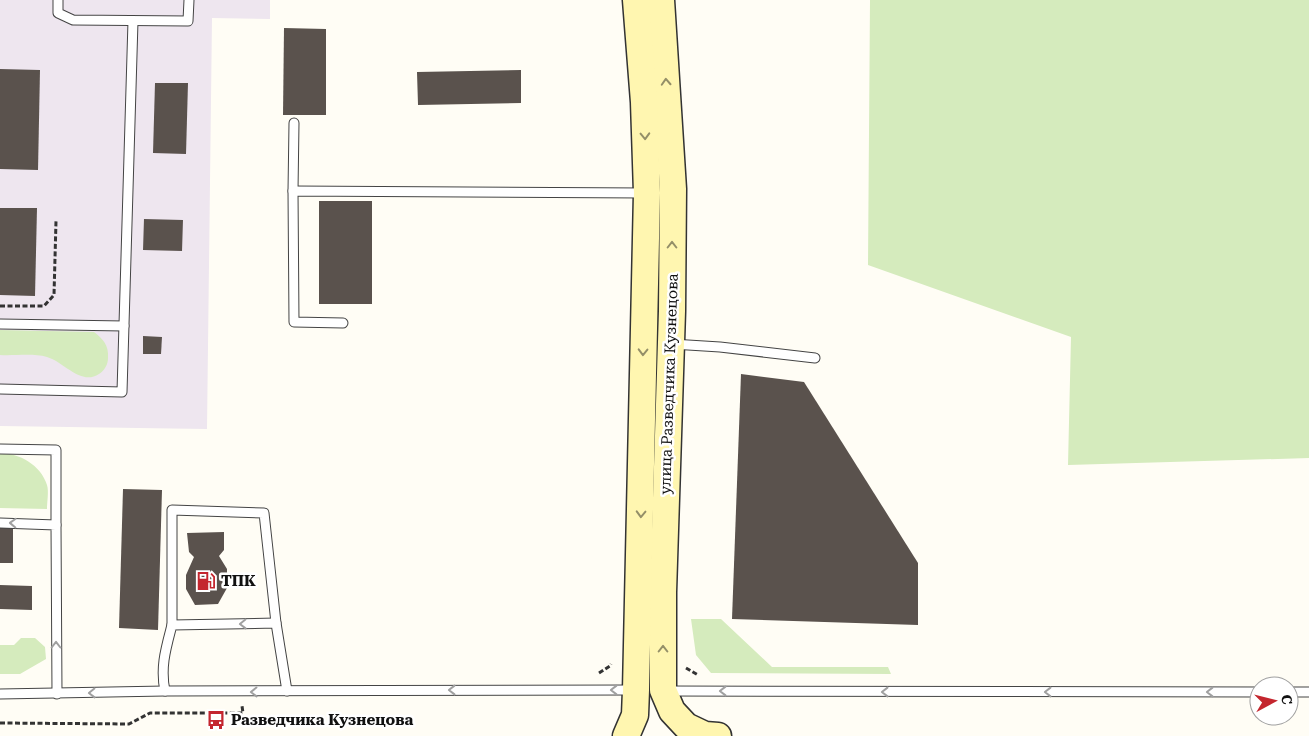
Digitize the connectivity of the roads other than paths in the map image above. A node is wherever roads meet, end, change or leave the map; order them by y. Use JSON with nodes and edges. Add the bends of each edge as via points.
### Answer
{"nodes":[{"id":1,"x":58,"y":0,"type":"edge"},
{"id":2,"x":189,"y":0,"type":"edge"},
{"id":3,"x":636,"y":0,"type":"edge"},
{"id":4,"x":661,"y":0,"type":"edge"},
{"id":5,"x":133,"y":21,"type":"junction"},
{"id":6,"x":294,"y":123,"type":"dead end"},
{"id":7,"x":293,"y":191,"type":"junction"},
{"id":8,"x":647,"y":193,"type":"junction"},
{"id":9,"x":343,"y":323,"type":"dead end"},
{"id":10,"x":0,"y":324,"type":"edge"},
{"id":11,"x":124,"y":326,"type":"junction"},
{"id":12,"x":669,"y":344,"type":"junction"},
{"id":13,"x":814,"y":358,"type":"dead end"},
{"id":14,"x":0,"y":389,"type":"edge"},
{"id":15,"x":0,"y":449,"type":"edge"},
{"id":16,"x":0,"y":523,"type":"edge"},
{"id":17,"x":56,"y":525,"type":"junction"},
{"id":18,"x":276,"y":623,"type":"junction"},
{"id":19,"x":172,"y":625,"type":"junction"},
{"id":20,"x":650,"y":690,"type":"junction"},
{"id":21,"x":165,"y":691,"type":"junction"},
{"id":22,"x":287,"y":691,"type":"junction"},
{"id":23,"x":1249,"y":692,"type":"edge"},
{"id":24,"x":0,"y":694,"type":"edge"},
{"id":25,"x":56,"y":694,"type":"junction"},
{"id":26,"x":626,"y":736,"type":"edge"},
{"id":27,"x":718,"y":736,"type":"edge"}],
"edges":[{"from":1,"to":5,"type":"lane","via":[[58,13],[73,20]]},
{"from":2,"to":5,"type":"lane","via":[[188,21]]},
{"from":3,"to":8,"type":"main road","name":"улица Разведчика Кузнецова","one_way":true},
{"from":12,"to":4,"type":"main road","name":"улица Разведчика Кузнецова","one_way":true,"via":[[672,189]]},
{"from":5,"to":11,"type":"lane"},
{"from":6,"to":7,"type":"lane"},
{"from":7,"to":8,"type":"lane"},
{"from":7,"to":9,"type":"lane","via":[[294,322]]},
{"from":8,"to":20,"type":"main road","name":"улица Разведчика Кузнецова","one_way":true},
{"from":10,"to":11,"type":"lane"},
{"from":11,"to":14,"type":"lane","via":[[122,392]]},
{"from":12,"to":13,"type":"lane"},
{"from":20,"to":12,"type":"main road","name":"улица Разведчика Кузнецова","one_way":true,"via":[[663,592]]},
{"from":15,"to":17,"type":"lane","via":[[56,450]]},
{"from":17,"to":16,"type":"lane","one_way":true},
{"from":25,"to":17,"type":"lane","one_way":true},
{"from":18,"to":19,"type":"lane","one_way":true},
{"from":18,"to":19,"type":"lane","via":[[264,514],[172,510]]},
{"from":18,"to":22,"type":"lane"},
{"from":19,"to":21,"type":"lane","via":[[163,656]]},
{"from":20,"to":22,"type":"lane","one_way":true},
{"from":23,"to":20,"type":"lane","one_way":true},
{"from":20,"to":26,"type":"main road","name":"улица Разведчика Кузнецова"},
{"from":20,"to":27,"type":"main road","name":"улица Разведчика Кузнецова","via":[[686,726]]},
{"from":22,"to":21,"type":"lane","one_way":true},
{"from":21,"to":25,"type":"lane","one_way":true},
{"from":24,"to":25,"type":"lane"}]}
